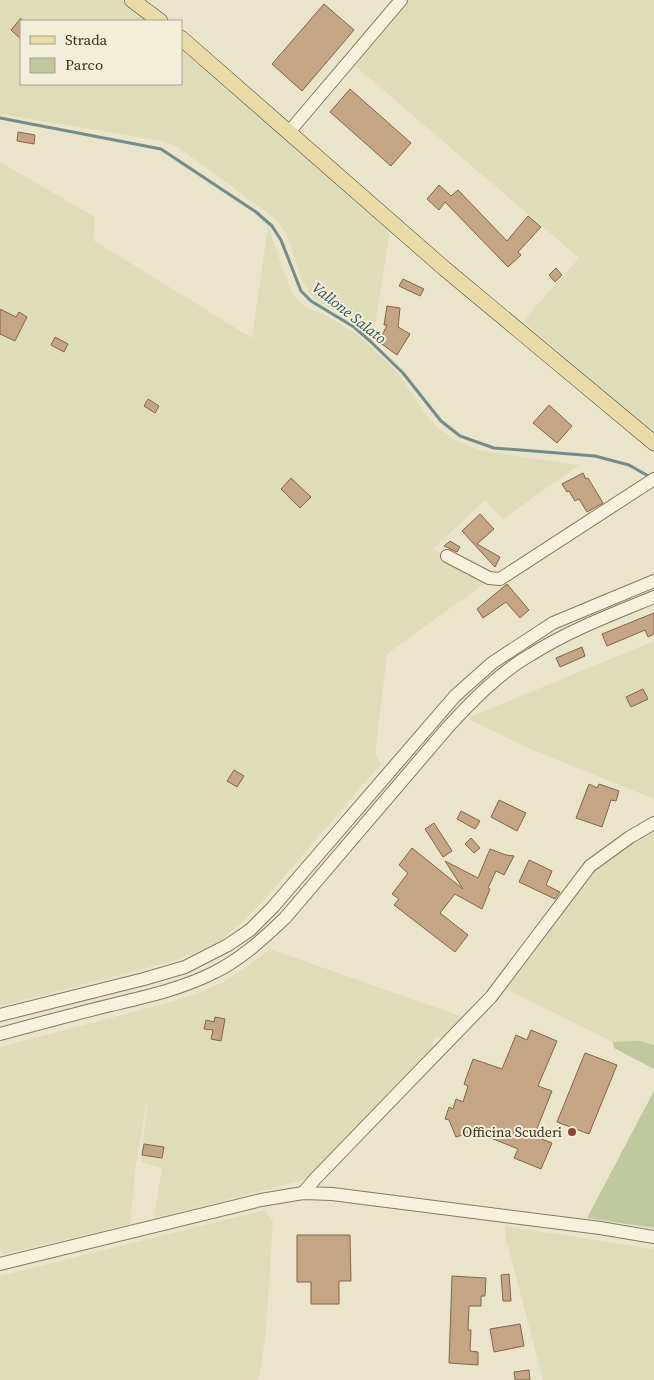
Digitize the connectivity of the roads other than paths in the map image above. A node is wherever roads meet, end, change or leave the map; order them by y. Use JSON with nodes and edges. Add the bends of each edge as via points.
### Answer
{"nodes":[{"id":1,"x":132,"y":0,"type":"edge"},
{"id":2,"x":401,"y":0,"type":"edge"},
{"id":3,"x":159,"y":20,"type":"edge"},
{"id":4,"x":182,"y":39,"type":"edge"},
{"id":5,"x":289,"y":132,"type":"junction"},
{"id":6,"x":654,"y":443,"type":"edge"},
{"id":7,"x":654,"y":479,"type":"edge"},
{"id":8,"x":446,"y":556,"type":"dead end"},
{"id":9,"x":654,"y":580,"type":"edge"},
{"id":10,"x":654,"y":597,"type":"edge"},
{"id":11,"x":654,"y":823,"type":"edge"},
{"id":12,"x":0,"y":1015,"type":"edge"},
{"id":13,"x":0,"y":1034,"type":"edge"},
{"id":14,"x":303,"y":1193,"type":"junction"},
{"id":15,"x":654,"y":1237,"type":"edge"},
{"id":16,"x":0,"y":1264,"type":"edge"}],
"edges":[{"from":1,"to":3,"type":"main road"},
{"from":2,"to":5,"type":"street"},
{"from":4,"to":5,"type":"main road"},
{"from":5,"to":6,"type":"main road","via":[[445,269]]},
{"from":7,"to":8,"type":"street","via":[[500,579],[489,578]]},
{"from":9,"to":12,"type":"street","via":[[553,624],[492,663],[455,696],[273,907],[228,946],[185,967]]},
{"from":10,"to":13,"type":"street","via":[[530,654],[500,677],[448,727],[285,918],[237,959],[191,983],[150,996]]},
{"from":11,"to":14,"type":"street","via":[[590,866],[491,997]]},
{"from":14,"to":15,"type":"street","via":[[332,1194]]},
{"from":14,"to":16,"type":"street","via":[[260,1200]]}]}
